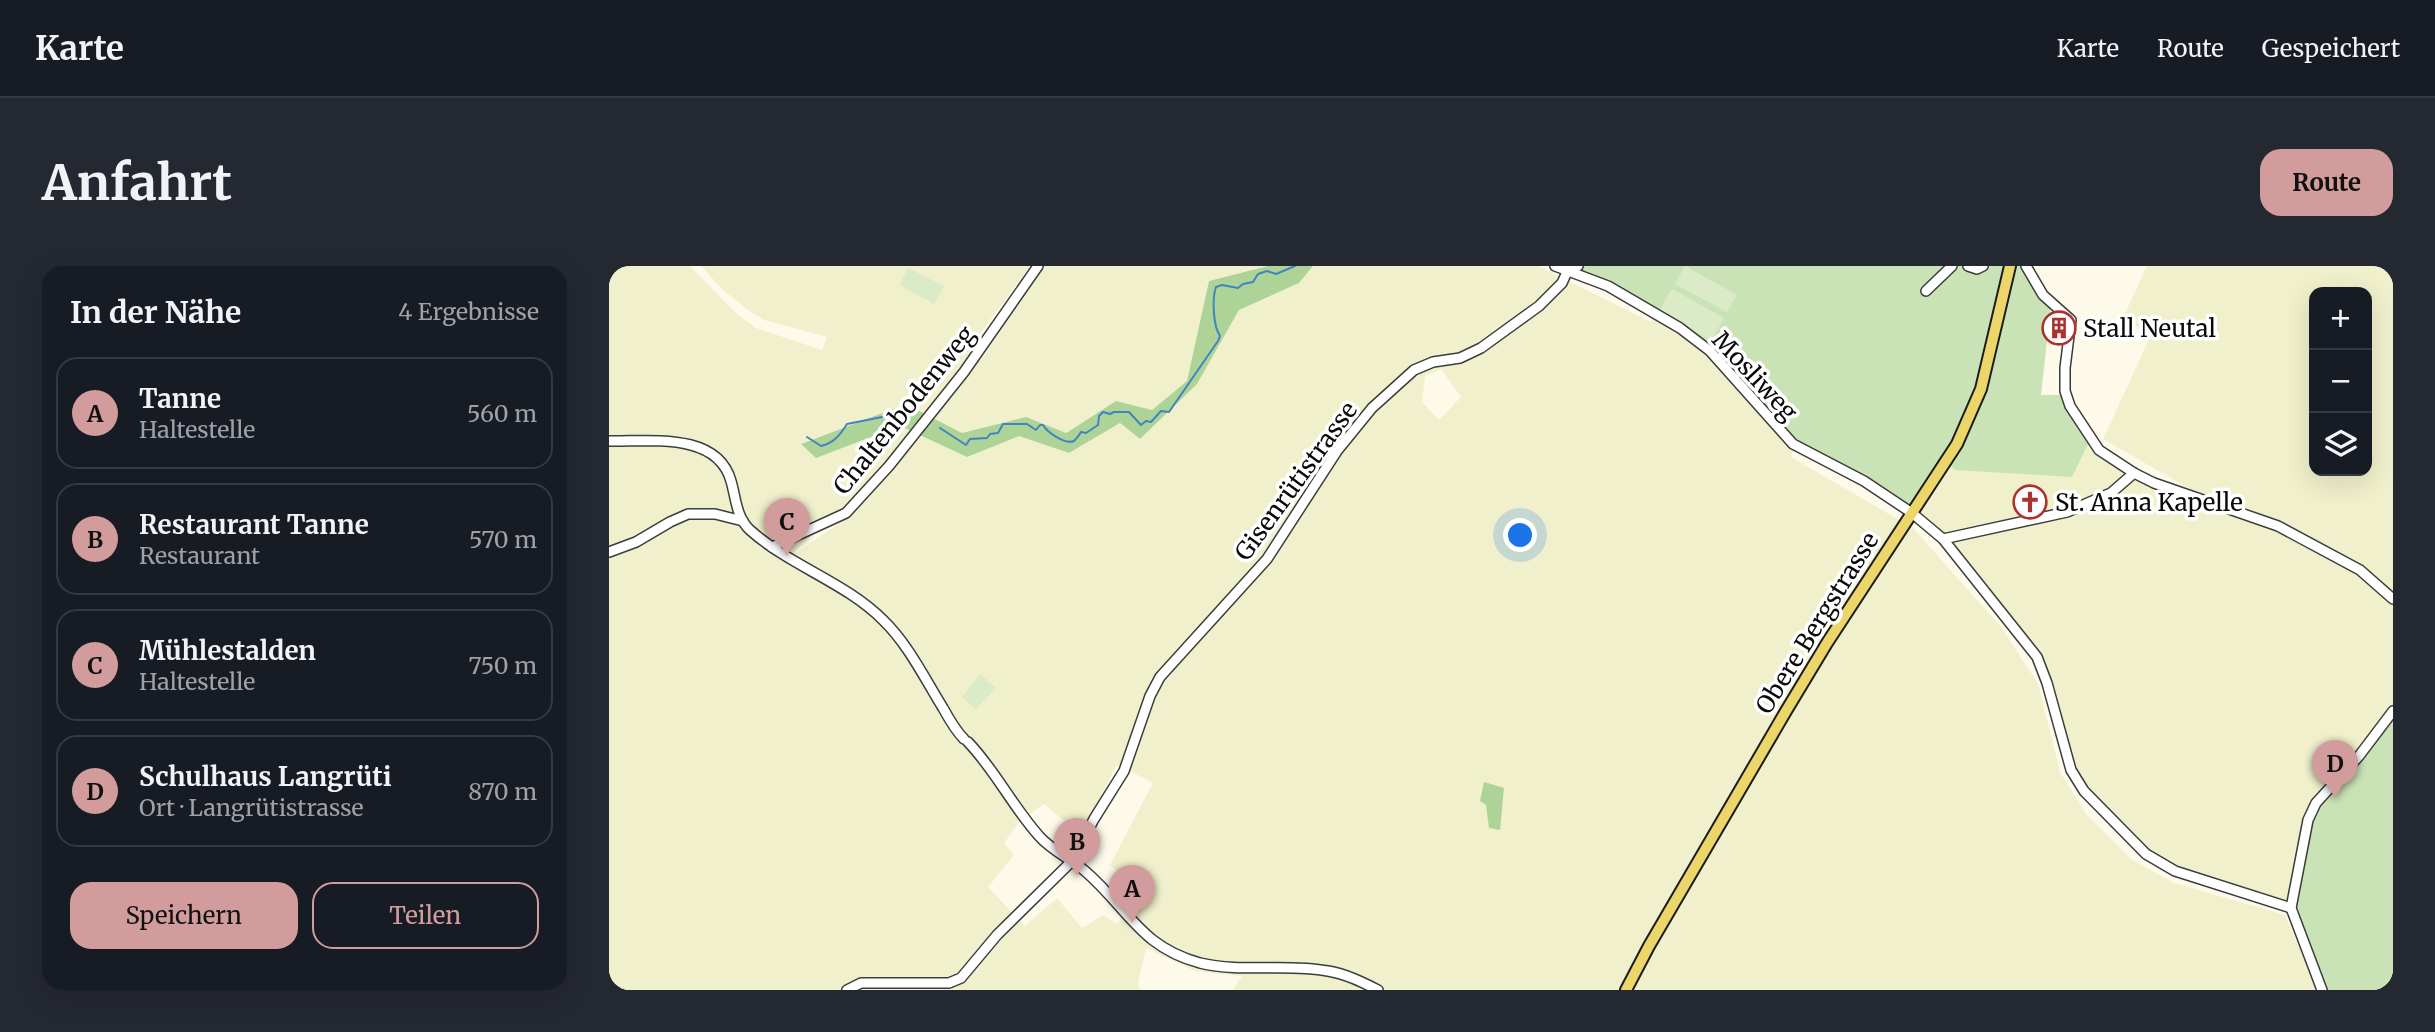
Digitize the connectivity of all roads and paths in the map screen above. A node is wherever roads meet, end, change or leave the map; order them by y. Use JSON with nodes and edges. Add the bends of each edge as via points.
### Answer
{"nodes":[{"id":1,"x":1038,"y":266,"type":"edge"},
{"id":2,"x":1555,"y":266,"type":"edge"},
{"id":3,"x":1578,"y":266,"type":"edge"},
{"id":4,"x":1952,"y":266,"type":"edge"},
{"id":5,"x":1968,"y":266,"type":"edge"},
{"id":6,"x":1983,"y":266,"type":"edge"},
{"id":7,"x":2010,"y":266,"type":"edge"},
{"id":8,"x":2025,"y":266,"type":"edge"},
{"id":9,"x":1567,"y":272,"type":"junction"},
{"id":10,"x":1926,"y":290,"type":"dead end"},
{"id":11,"x":609,"y":441,"type":"edge"},
{"id":12,"x":2134,"y":473,"type":"junction"},
{"id":13,"x":1912,"y":513,"type":"junction"},
{"id":14,"x":743,"y":521,"type":"junction"},
{"id":15,"x":1943,"y":539,"type":"junction"},
{"id":16,"x":772,"y":547,"type":"junction"},
{"id":17,"x":609,"y":552,"type":"edge"},
{"id":18,"x":2393,"y":599,"type":"edge"},
{"id":19,"x":2393,"y":712,"type":"edge"},
{"id":20,"x":1072,"y":861,"type":"junction"},
{"id":21,"x":2291,"y":908,"type":"junction"},
{"id":22,"x":848,"y":990,"type":"edge"},
{"id":23,"x":1378,"y":990,"type":"edge"},
{"id":24,"x":1626,"y":990,"type":"edge"},
{"id":25,"x":2322,"y":990,"type":"edge"}],
"edges":[{"from":1,"to":16,"type":"street","name":"Chaltenbodenweg","via":[[964,372],[846,513]]},
{"from":2,"to":9,"type":"street","name":"Mosliweg"},
{"from":3,"to":9,"type":"street","name":"Gisenrütistrasse"},
{"from":4,"to":10,"type":"street"},
{"from":5,"to":6,"type":"street"},
{"from":7,"to":13,"type":"main road","name":"Obere Bergstrasse","via":[[1975,407]]},
{"from":8,"to":12,"type":"street","via":[[2043,295],[2071,320],[2065,368],[2070,406],[2099,450]]},
{"from":9,"to":13,"type":"street","name":"Mosliweg","via":[[1608,286],[1681,328],[1710,351],[1793,444],[1864,481]]},
{"from":9,"to":20,"type":"street","name":"Gisenrütistrasse","via":[[1539,306],[1481,348],[1414,370],[1372,408],[1337,451],[1267,559],[1160,677],[1124,771]]},
{"from":11,"to":14,"type":"street","via":[[676,443],[706,450],[726,469]]},
{"from":12,"to":15,"type":"street","via":[[2111,492],[2067,512]]},
{"from":12,"to":18,"type":"street","via":[[2278,526],[2360,570]]},
{"from":13,"to":15,"type":"street","name":"Mosliweg"},
{"from":13,"to":24,"type":"main road","name":"Obere Bergstrasse","via":[[1786,711]]},
{"from":14,"to":16,"type":"street"},
{"from":14,"to":17,"type":"street","via":[[688,514]]},
{"from":15,"to":21,"type":"street","name":"Mosliweg","via":[[2037,657],[2071,770],[2100,810],[2159,864]]},
{"from":16,"to":20,"type":"street","via":[[884,621],[966,741],[1039,836]]},
{"from":19,"to":21,"type":"street","via":[[2310,812]]},
{"from":20,"to":22,"type":"street","name":"Gisenrütistrasse","via":[[961,978],[949,984],[861,984]]},
{"from":20,"to":23,"type":"street","via":[[1163,948],[1199,962],[1328,971]]},
{"from":21,"to":25,"type":"street"}]}
